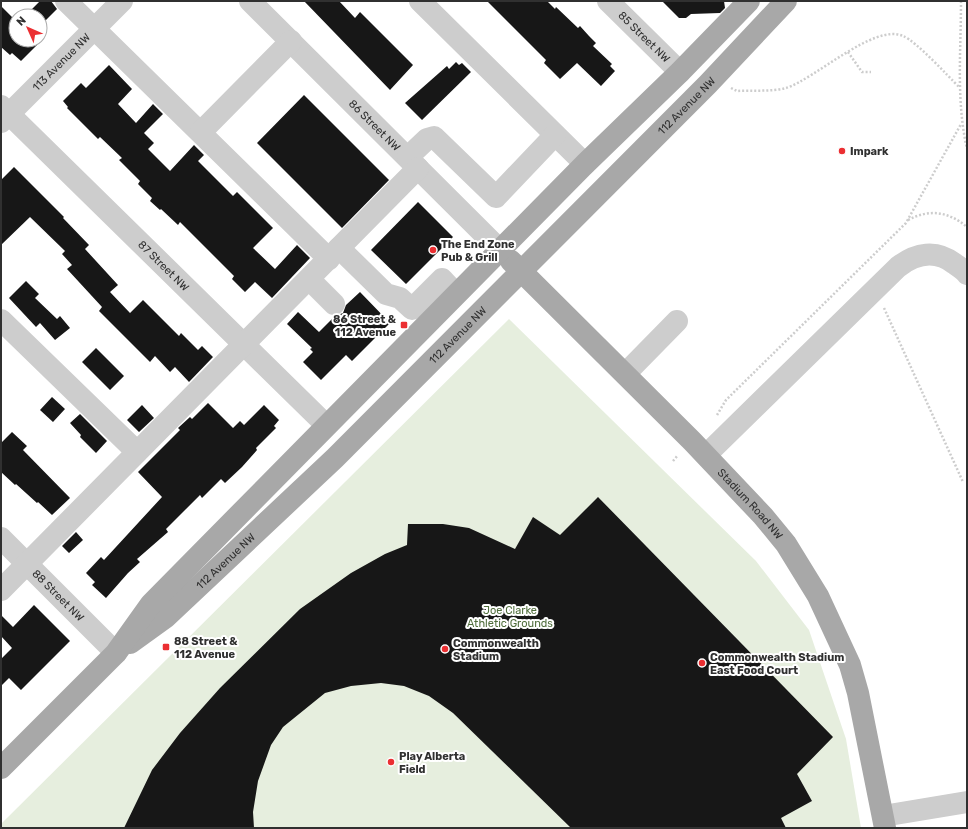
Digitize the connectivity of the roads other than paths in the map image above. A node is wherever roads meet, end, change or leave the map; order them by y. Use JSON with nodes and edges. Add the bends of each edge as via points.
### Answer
{"nodes":[{"id":1,"x":66,"y":1,"type":"edge"},
{"id":2,"x":122,"y":1,"type":"edge"},
{"id":3,"x":250,"y":1,"type":"edge"},
{"id":4,"x":420,"y":1,"type":"edge"},
{"id":5,"x":608,"y":1,"type":"edge"},
{"id":6,"x":749,"y":1,"type":"edge"},
{"id":7,"x":786,"y":1,"type":"edge"},
{"id":8,"x":93,"y":29,"type":"junction"},
{"id":9,"x":291,"y":41,"type":"junction"},
{"id":10,"x":680,"y":72,"type":"junction"},
{"id":11,"x":4,"y":114,"type":"edge"},
{"id":12,"x":201,"y":132,"type":"junction"},
{"id":13,"x":555,"y":135,"type":"junction"},
{"id":14,"x":413,"y":163,"type":"junction"},
{"id":15,"x":585,"y":164,"type":"junction"},
{"id":16,"x":500,"y":250,"type":"junction"},
{"id":17,"x":334,"y":253,"type":"junction"},
{"id":18,"x":521,"y":271,"type":"junction"},
{"id":19,"x":967,"y":274,"type":"edge"},
{"id":20,"x":309,"y":279,"type":"junction"},
{"id":21,"x":456,"y":294,"type":"junction"},
{"id":22,"x":334,"y":304,"type":"dead end"},
{"id":23,"x":1,"y":320,"type":"edge"},
{"id":24,"x":677,"y":321,"type":"dead end"},
{"id":25,"x":245,"y":344,"type":"junction"},
{"id":26,"x":624,"y":374,"type":"junction"},
{"id":27,"x":326,"y":425,"type":"junction"},
{"id":28,"x":137,"y":452,"type":"junction"},
{"id":29,"x":706,"y":455,"type":"junction"},
{"id":30,"x":1,"y":538,"type":"edge"},
{"id":31,"x":27,"y":563,"type":"junction"},
{"id":32,"x":1,"y":590,"type":"edge"},
{"id":33,"x":116,"y":653,"type":"junction"},
{"id":34,"x":1,"y":768,"type":"edge"},
{"id":35,"x":967,"y":802,"type":"edge"},
{"id":36,"x":884,"y":822,"type":"edge"}],
"edges":[{"from":1,"to":8,"type":"street"},
{"from":2,"to":8,"type":"street","name":"113 Avenue NW"},
{"from":3,"to":9,"type":"street","name":"86 Street NW"},
{"from":4,"to":13,"type":"street"},
{"from":5,"to":10,"type":"street","name":"85 Street NW"},
{"from":6,"to":10,"type":"main road","name":"112 Avenue NW"},
{"from":7,"to":18,"type":"main road","name":"112 Avenue NW","via":[[708,84]]},
{"from":8,"to":11,"type":"street","name":"113 Avenue NW"},
{"from":8,"to":12,"type":"street"},
{"from":9,"to":12,"type":"street"},
{"from":9,"to":14,"type":"street","name":"86 Street NW"},
{"from":10,"to":15,"type":"main road","name":"112 Avenue NW"},
{"from":11,"to":25,"type":"street","name":"87 Street NW"},
{"from":12,"to":17,"type":"street"},
{"from":13,"to":14,"type":"street","via":[[496,197],[434,137],[427,139]]},
{"from":13,"to":15,"type":"street"},
{"from":14,"to":16,"type":"street","name":"86 Street NW"},
{"from":14,"to":17,"type":"street"},
{"from":15,"to":16,"type":"main road","name":"112 Avenue NW"},
{"from":16,"to":18,"type":"main road","name":"Stadium Road NW"},
{"from":16,"to":21,"type":"main road","name":"112 Avenue NW"},
{"from":17,"to":20,"type":"street"},
{"from":17,"to":21,"type":"street","via":[[386,294],[400,298],[412,309],[442,279]]},
{"from":18,"to":26,"type":"main road","name":"Stadium Road NW"},
{"from":18,"to":33,"type":"main road","name":"112 Avenue NW","via":[[329,464],[166,617]]},
{"from":19,"to":29,"type":"street","via":[[943,256],[930,253],[907,260],[873,292],[848,302]]},
{"from":20,"to":22,"type":"street"},
{"from":20,"to":25,"type":"street"},
{"from":21,"to":27,"type":"main road","name":"112 Avenue NW"},
{"from":23,"to":28,"type":"street"},
{"from":24,"to":26,"type":"street"},
{"from":25,"to":27,"type":"street","name":"87 Street NW"},
{"from":25,"to":28,"type":"street"},
{"from":26,"to":29,"type":"main road","name":"Stadium Road NW"},
{"from":27,"to":33,"type":"main road","name":"112 Avenue NW","via":[[151,604]]},
{"from":28,"to":31,"type":"street"},
{"from":29,"to":36,"type":"main road","name":"Stadium Road NW","via":[[786,544],[806,574],[830,619],[850,665],[858,693]]},
{"from":30,"to":31,"type":"street","name":"88 Street NW"},
{"from":31,"to":32,"type":"street"},
{"from":31,"to":33,"type":"street","name":"88 Street NW"},
{"from":33,"to":34,"type":"main road","name":"112 Avenue NW"},
{"from":35,"to":36,"type":"street"}]}
